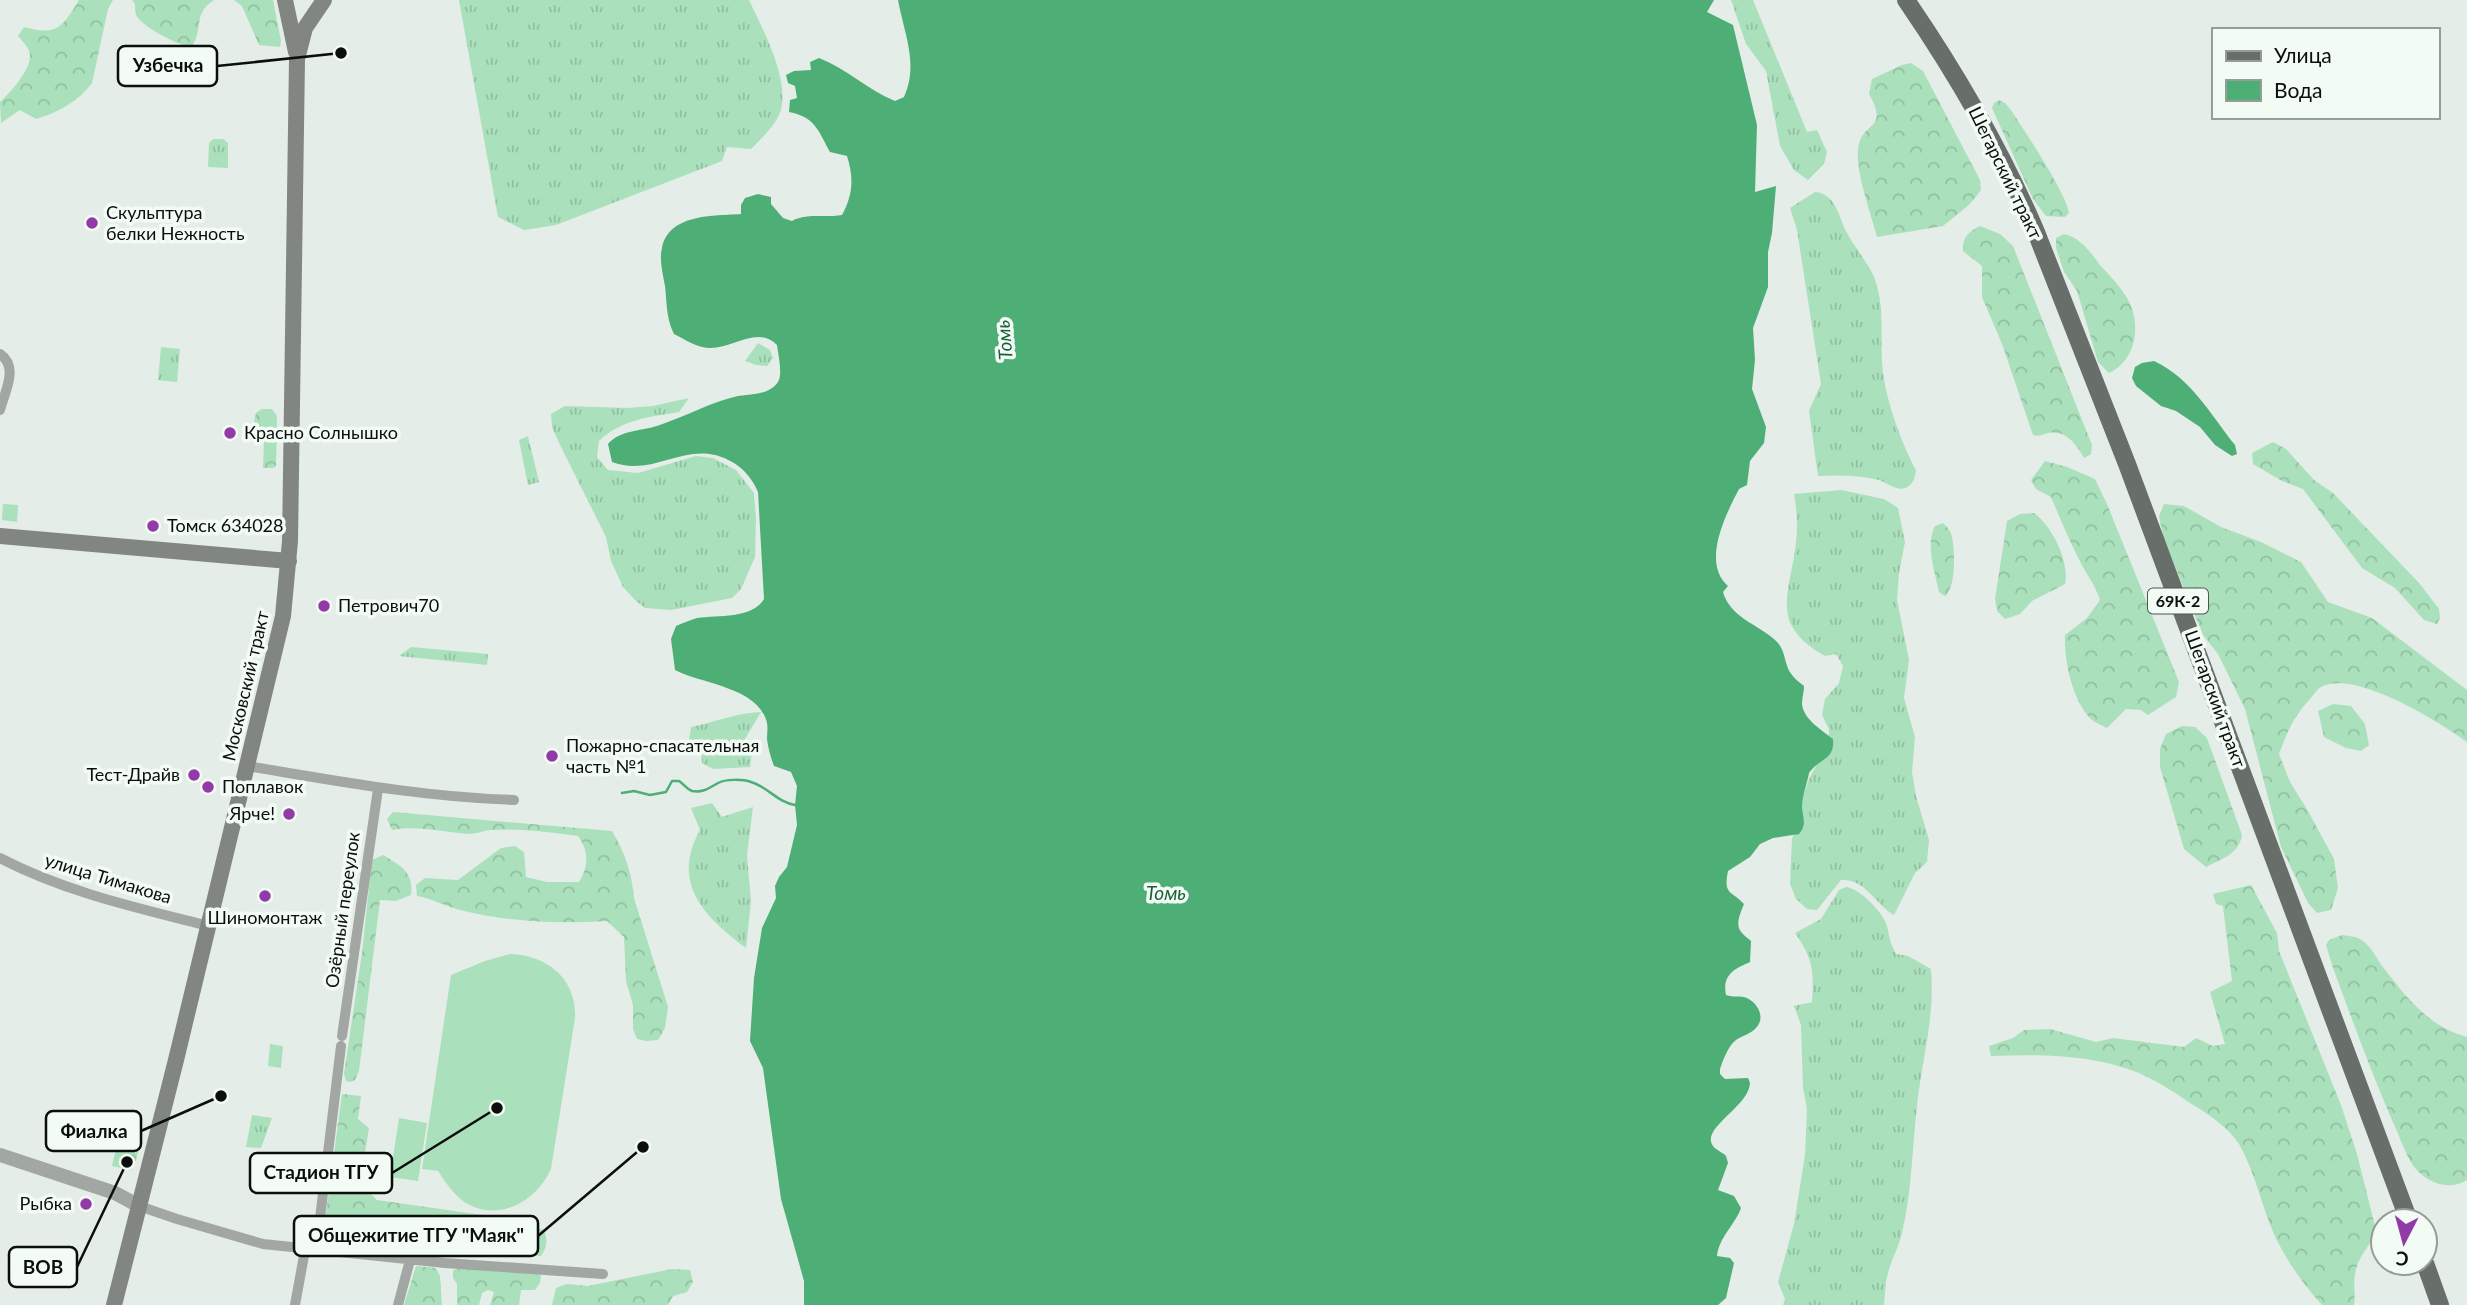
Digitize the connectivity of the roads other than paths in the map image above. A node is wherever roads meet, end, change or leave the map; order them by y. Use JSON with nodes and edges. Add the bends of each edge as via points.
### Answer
{"nodes":[{"id":1,"x":285,"y":0,"type":"edge"},
{"id":2,"x":324,"y":0,"type":"edge"},
{"id":3,"x":1906,"y":0,"type":"edge"},
{"id":4,"x":297,"y":59,"type":"junction"},
{"id":5,"x":0,"y":354,"type":"edge"},
{"id":6,"x":0,"y":410,"type":"edge"},
{"id":7,"x":0,"y":536,"type":"edge"},
{"id":8,"x":289,"y":561,"type":"junction"},
{"id":9,"x":247,"y":766,"type":"junction"},
{"id":10,"x":378,"y":789,"type":"junction"},
{"id":11,"x":514,"y":800,"type":"dead end"},
{"id":12,"x":0,"y":858,"type":"edge"},
{"id":13,"x":209,"y":926,"type":"junction"},
{"id":14,"x":0,"y":1155,"type":"edge"},
{"id":15,"x":139,"y":1206,"type":"junction"},
{"id":16,"x":2404,"y":1207,"type":"edge"},
{"id":17,"x":310,"y":1251,"type":"junction"},
{"id":18,"x":410,"y":1259,"type":"junction"},
{"id":19,"x":603,"y":1274,"type":"dead end"},
{"id":20,"x":2430,"y":1277,"type":"edge"},
{"id":21,"x":114,"y":1305,"type":"edge"},
{"id":22,"x":295,"y":1305,"type":"edge"},
{"id":23,"x":398,"y":1305,"type":"edge"},
{"id":24,"x":2440,"y":1305,"type":"edge"}],
"edges":[{"from":1,"to":4,"type":"main road"},
{"from":2,"to":4,"type":"main road","via":[[305,28]]},
{"from":3,"to":16,"type":"main road","name":"Шегарский тракт","number":"69К-2","via":[[1953,68],[2036,232],[2132,476]]},
{"from":4,"to":8,"type":"main road","name":"Московский тракт"},
{"from":5,"to":6,"type":"street","via":[[11,368]]},
{"from":7,"to":8,"type":"main road"},
{"from":8,"to":9,"type":"main road","name":"Московский тракт","via":[[282,625]]},
{"from":9,"to":10,"type":"street"},
{"from":9,"to":13,"type":"main road","name":"Московский тракт"},
{"from":10,"to":11,"type":"street"},
{"from":10,"to":17,"type":"street","name":"Озёрный переулок"},
{"from":12,"to":13,"type":"street","name":"улица Тимакова","via":[[81,892]]},
{"from":13,"to":15,"type":"main road","name":"Московский тракт"},
{"from":14,"to":15,"type":"street"},
{"from":15,"to":17,"type":"street","via":[[264,1244]]},
{"from":15,"to":21,"type":"main road","name":"Московский тракт"},
{"from":17,"to":18,"type":"street"},
{"from":17,"to":22,"type":"street","name":"Озёрный переулок"},
{"from":18,"to":19,"type":"street"},
{"from":18,"to":23,"type":"street"},
{"from":20,"to":24,"type":"main road"}]}
